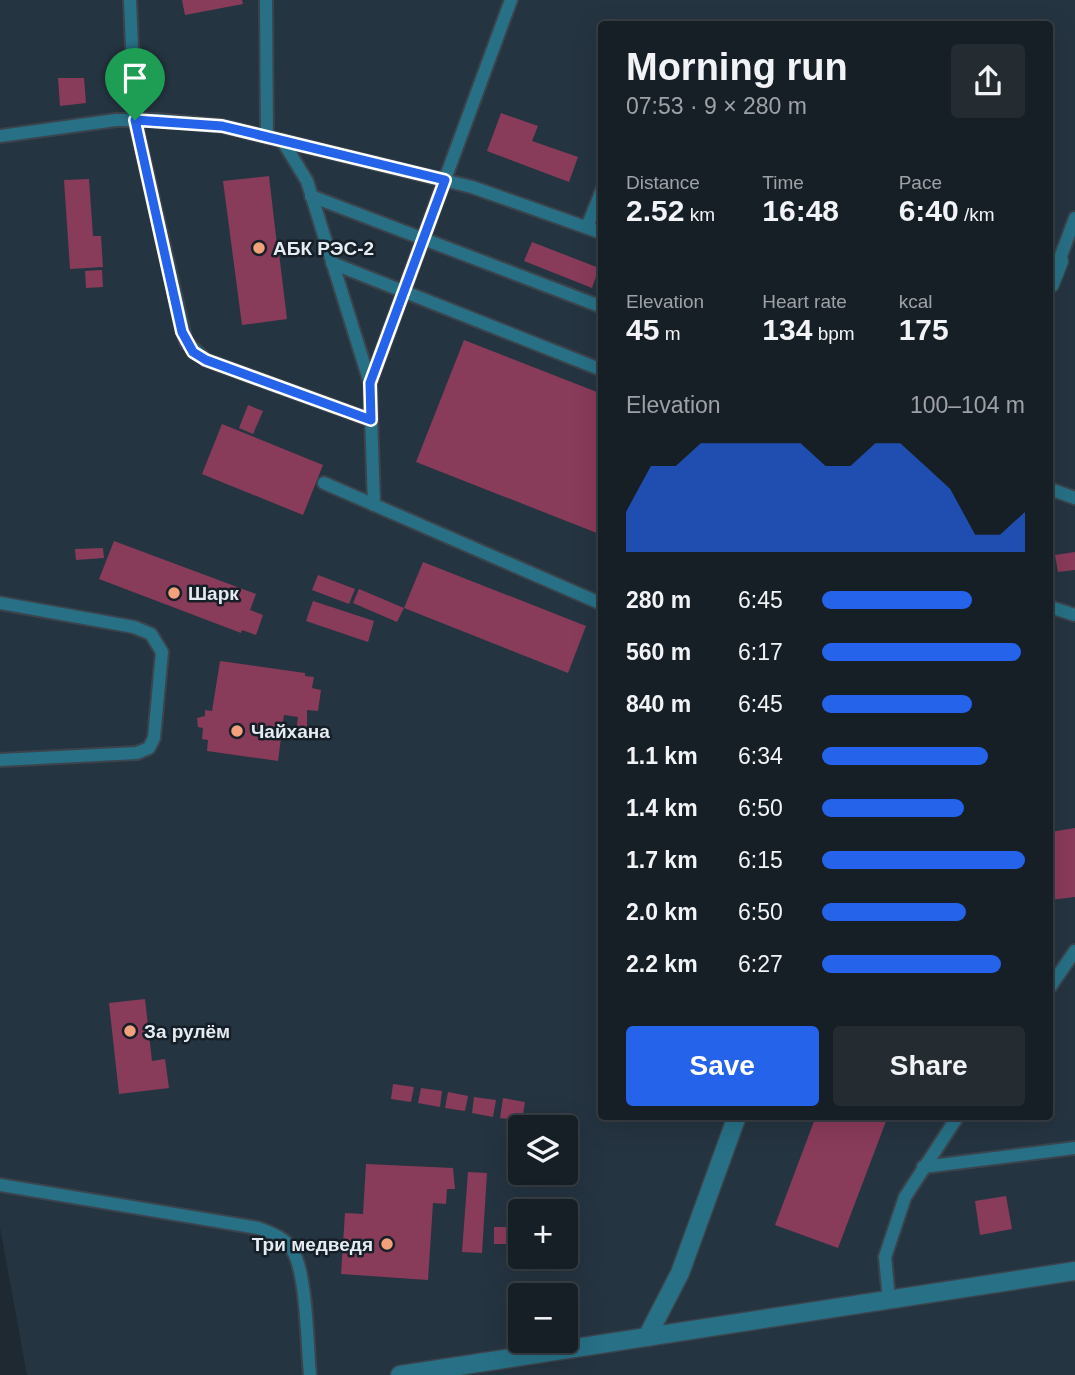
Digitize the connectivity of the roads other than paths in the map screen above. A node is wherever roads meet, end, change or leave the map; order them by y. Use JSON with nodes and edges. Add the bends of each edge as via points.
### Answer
{"nodes":[{"id":1,"x":130,"y":0,"type":"edge"},
{"id":2,"x":266,"y":0,"type":"edge"},
{"id":3,"x":511,"y":0,"type":"edge"},
{"id":4,"x":135,"y":120,"type":"junction"},
{"id":5,"x":0,"y":136,"type":"edge"},
{"id":6,"x":267,"y":137,"type":"junction"},
{"id":7,"x":282,"y":140,"type":"junction"},
{"id":8,"x":445,"y":180,"type":"junction"},
{"id":9,"x":311,"y":195,"type":"junction"},
{"id":10,"x":598,"y":200,"type":"edge"},
{"id":11,"x":1075,"y":218,"type":"edge"},
{"id":12,"x":587,"y":227,"type":"junction"},
{"id":13,"x":598,"y":231,"type":"edge"},
{"id":14,"x":423,"y":238,"type":"junction"},
{"id":15,"x":1075,"y":243,"type":"edge"},
{"id":16,"x":1059,"y":261,"type":"junction"},
{"id":17,"x":332,"y":263,"type":"junction"},
{"id":18,"x":1053,"y":276,"type":"edge"},
{"id":19,"x":404,"y":291,"type":"junction"},
{"id":20,"x":598,"y":305,"type":"edge"},
{"id":21,"x":598,"y":368,"type":"edge"},
{"id":22,"x":370,"y":383,"type":"junction"},
{"id":23,"x":371,"y":420,"type":"junction"},
{"id":24,"x":324,"y":483,"type":"dead end"},
{"id":25,"x":1053,"y":490,"type":"edge"},
{"id":26,"x":1075,"y":498,"type":"edge"},
{"id":27,"x":374,"y":505,"type":"junction"},
{"id":28,"x":598,"y":602,"type":"edge"},
{"id":29,"x":0,"y":603,"type":"edge"},
{"id":30,"x":1053,"y":608,"type":"edge"},
{"id":31,"x":1075,"y":615,"type":"edge"},
{"id":32,"x":0,"y":760,"type":"edge"},
{"id":33,"x":1075,"y":951,"type":"edge"},
{"id":34,"x":1053,"y":983,"type":"edge"},
{"id":35,"x":736,"y":1120,"type":"edge"},
{"id":36,"x":955,"y":1120,"type":"edge"},
{"id":37,"x":1075,"y":1148,"type":"edge"},
{"id":38,"x":923,"y":1167,"type":"junction"},
{"id":39,"x":0,"y":1185,"type":"edge"},
{"id":40,"x":1075,"y":1271,"type":"edge"},
{"id":41,"x":889,"y":1300,"type":"junction"},
{"id":42,"x":646,"y":1337,"type":"junction"},
{"id":43,"x":310,"y":1375,"type":"edge"},
{"id":44,"x":401,"y":1375,"type":"edge"}],
"edges":[{"from":1,"to":4,"type":"lane"},
{"from":2,"to":6,"type":"lane"},
{"from":3,"to":8,"type":"lane"},
{"from":4,"to":5,"type":"lane","via":[[61,125]]},
{"from":4,"to":6,"type":"lane","via":[[222,126]]},
{"from":4,"to":23,"type":"lane","via":[[182,332],[193,352]]},
{"from":6,"to":7,"type":"lane"},
{"from":7,"to":8,"type":"lane"},
{"from":7,"to":9,"type":"lane"},
{"from":8,"to":12,"type":"lane"},
{"from":8,"to":14,"type":"lane"},
{"from":9,"to":14,"type":"lane"},
{"from":9,"to":17,"type":"lane"},
{"from":10,"to":12,"type":"lane"},
{"from":11,"to":16,"type":"lane"},
{"from":12,"to":13,"type":"lane"},
{"from":14,"to":19,"type":"lane"},
{"from":14,"to":20,"type":"lane"},
{"from":15,"to":16,"type":"lane"},
{"from":16,"to":18,"type":"street"},
{"from":17,"to":19,"type":"lane"},
{"from":17,"to":22,"type":"lane"},
{"from":19,"to":21,"type":"lane"},
{"from":19,"to":22,"type":"lane"},
{"from":22,"to":23,"type":"lane"},
{"from":23,"to":27,"type":"lane"},
{"from":24,"to":27,"type":"lane"},
{"from":25,"to":26,"type":"lane"},
{"from":27,"to":28,"type":"lane"},
{"from":29,"to":32,"type":"lane","via":[[134,627],[151,634],[162,652],[154,738],[149,748],[137,753]]},
{"from":30,"to":31,"type":"lane"},
{"from":33,"to":34,"type":"lane"},
{"from":35,"to":42,"type":"street","via":[[680,1273]]},
{"from":36,"to":38,"type":"lane"},
{"from":37,"to":38,"type":"lane"},
{"from":38,"to":41,"type":"lane","via":[[905,1197],[889,1242],[885,1270]]},
{"from":39,"to":43,"type":"lane","via":[[258,1228],[280,1237],[293,1250],[300,1273]]},
{"from":40,"to":41,"type":"street"},
{"from":41,"to":42,"type":"street"},
{"from":42,"to":44,"type":"street"}]}
